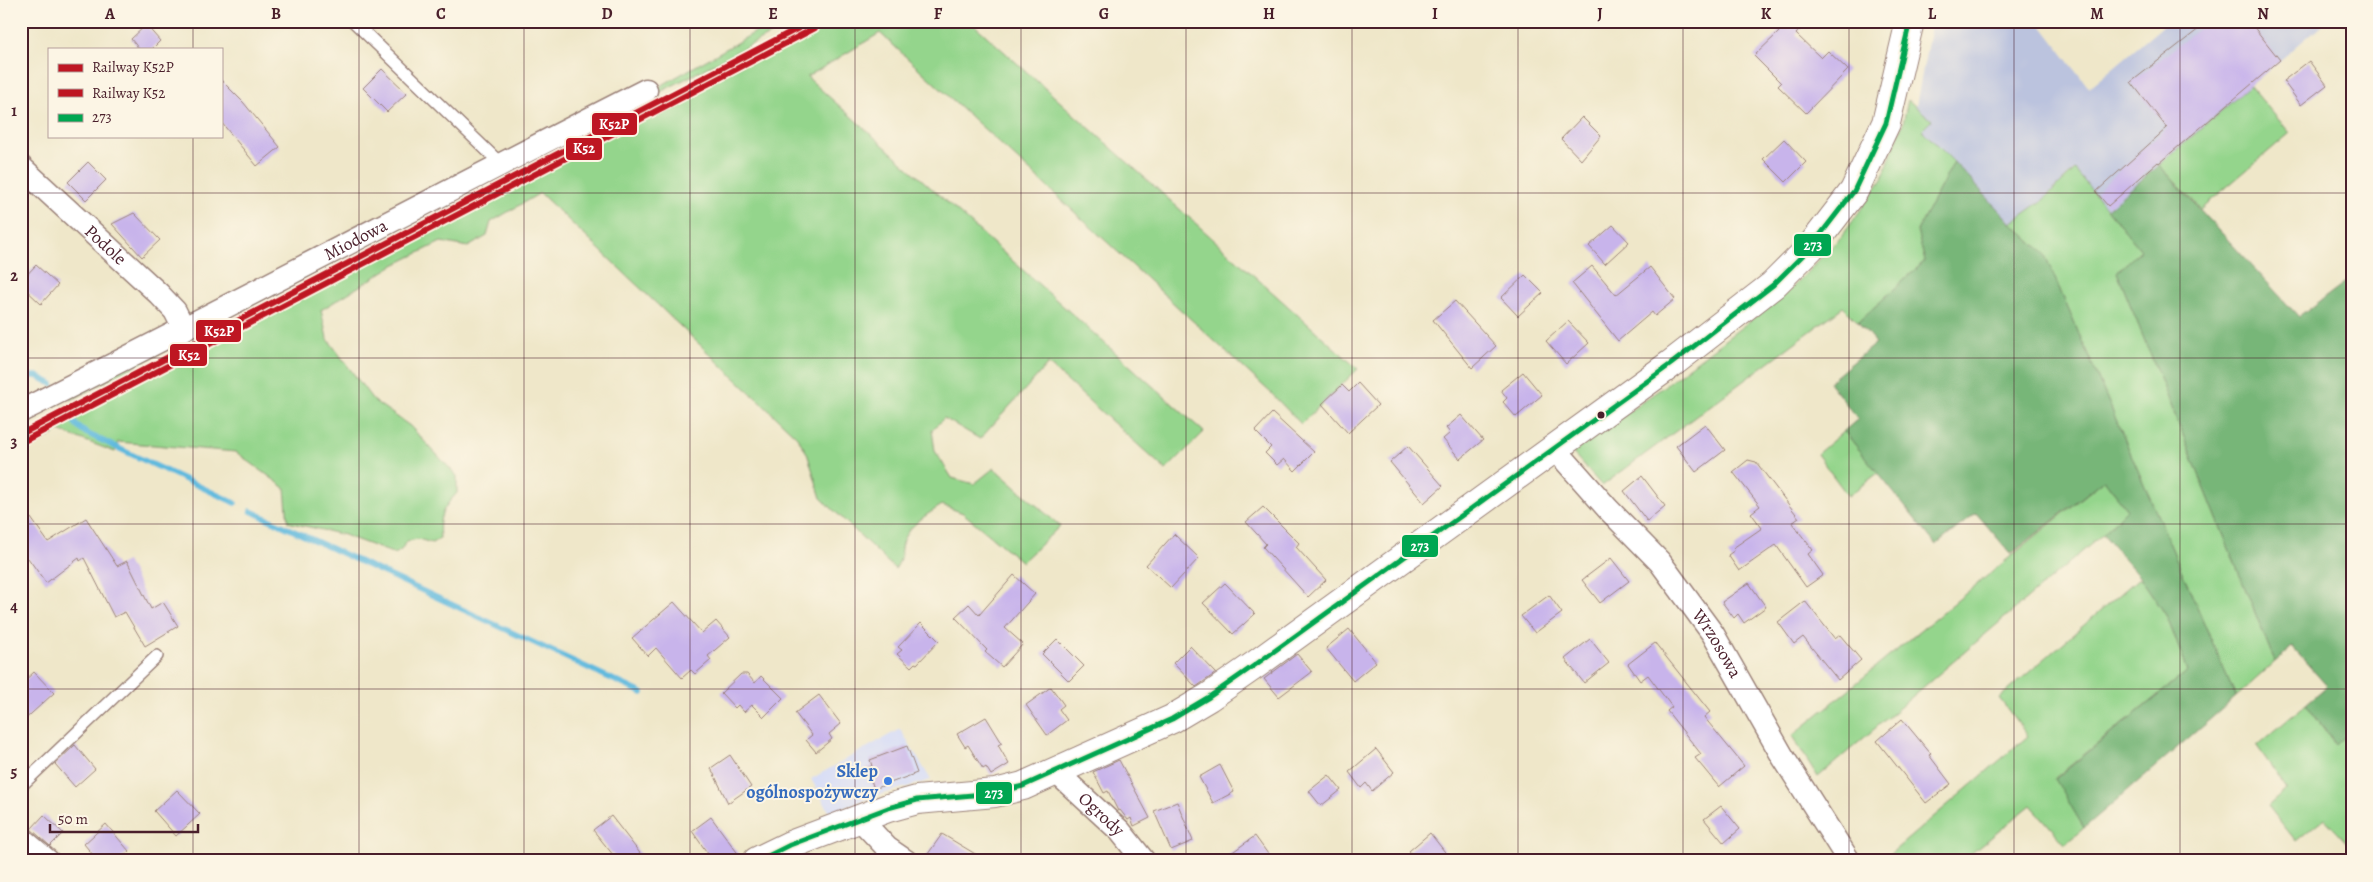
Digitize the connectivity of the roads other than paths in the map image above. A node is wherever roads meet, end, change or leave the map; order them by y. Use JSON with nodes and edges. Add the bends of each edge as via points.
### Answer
{"nodes":[{"id":1,"x":353,"y":21,"type":"edge"},
{"id":2,"x":1910,"y":21,"type":"edge"},
{"id":3,"x":646,"y":90,"type":"dead end"},
{"id":4,"x":501,"y":164,"type":"junction"},
{"id":5,"x":21,"y":167,"type":"edge"},
{"id":6,"x":184,"y":329,"type":"junction"},
{"id":7,"x":21,"y":410,"type":"edge"},
{"id":8,"x":1555,"y":449,"type":"junction"},
{"id":9,"x":157,"y":656,"type":"dead end"},
{"id":10,"x":1056,"y":772,"type":"junction"},
{"id":11,"x":21,"y":786,"type":"edge"},
{"id":12,"x":858,"y":818,"type":"junction"},
{"id":13,"x":21,"y":838,"type":"edge"},
{"id":14,"x":48,"y":861,"type":"edge"},
{"id":15,"x":757,"y":861,"type":"edge"},
{"id":16,"x":906,"y":861,"type":"edge"},
{"id":17,"x":1144,"y":861,"type":"edge"},
{"id":18,"x":1849,"y":861,"type":"edge"}],
"edges":[{"from":1,"to":4,"type":"lane"},
{"from":2,"to":8,"type":"street","via":[[1886,124],[1854,191],[1810,248],[1772,285],[1726,322]]},
{"from":3,"to":4,"type":"street","name":"Miodowa"},
{"from":4,"to":6,"type":"street","name":"Miodowa"},
{"from":5,"to":6,"type":"street","name":"Podole","via":[[159,294],[175,311]]},
{"from":6,"to":7,"type":"street","name":"Miodowa"},
{"from":8,"to":10,"type":"street","via":[[1209,697],[1172,719]]},
{"from":8,"to":18,"type":"street","name":"Wrzosowa","via":[[1660,562],[1713,634],[1783,757]]},
{"from":9,"to":11,"type":"lane"},
{"from":10,"to":12,"type":"street","via":[[995,793],[917,800]]},
{"from":10,"to":17,"type":"street","name":"Ogrody","via":[[1120,831]]},
{"from":12,"to":15,"type":"street"},
{"from":12,"to":16,"type":"street","via":[[887,848]]},
{"from":13,"to":14,"type":"street"}]}
